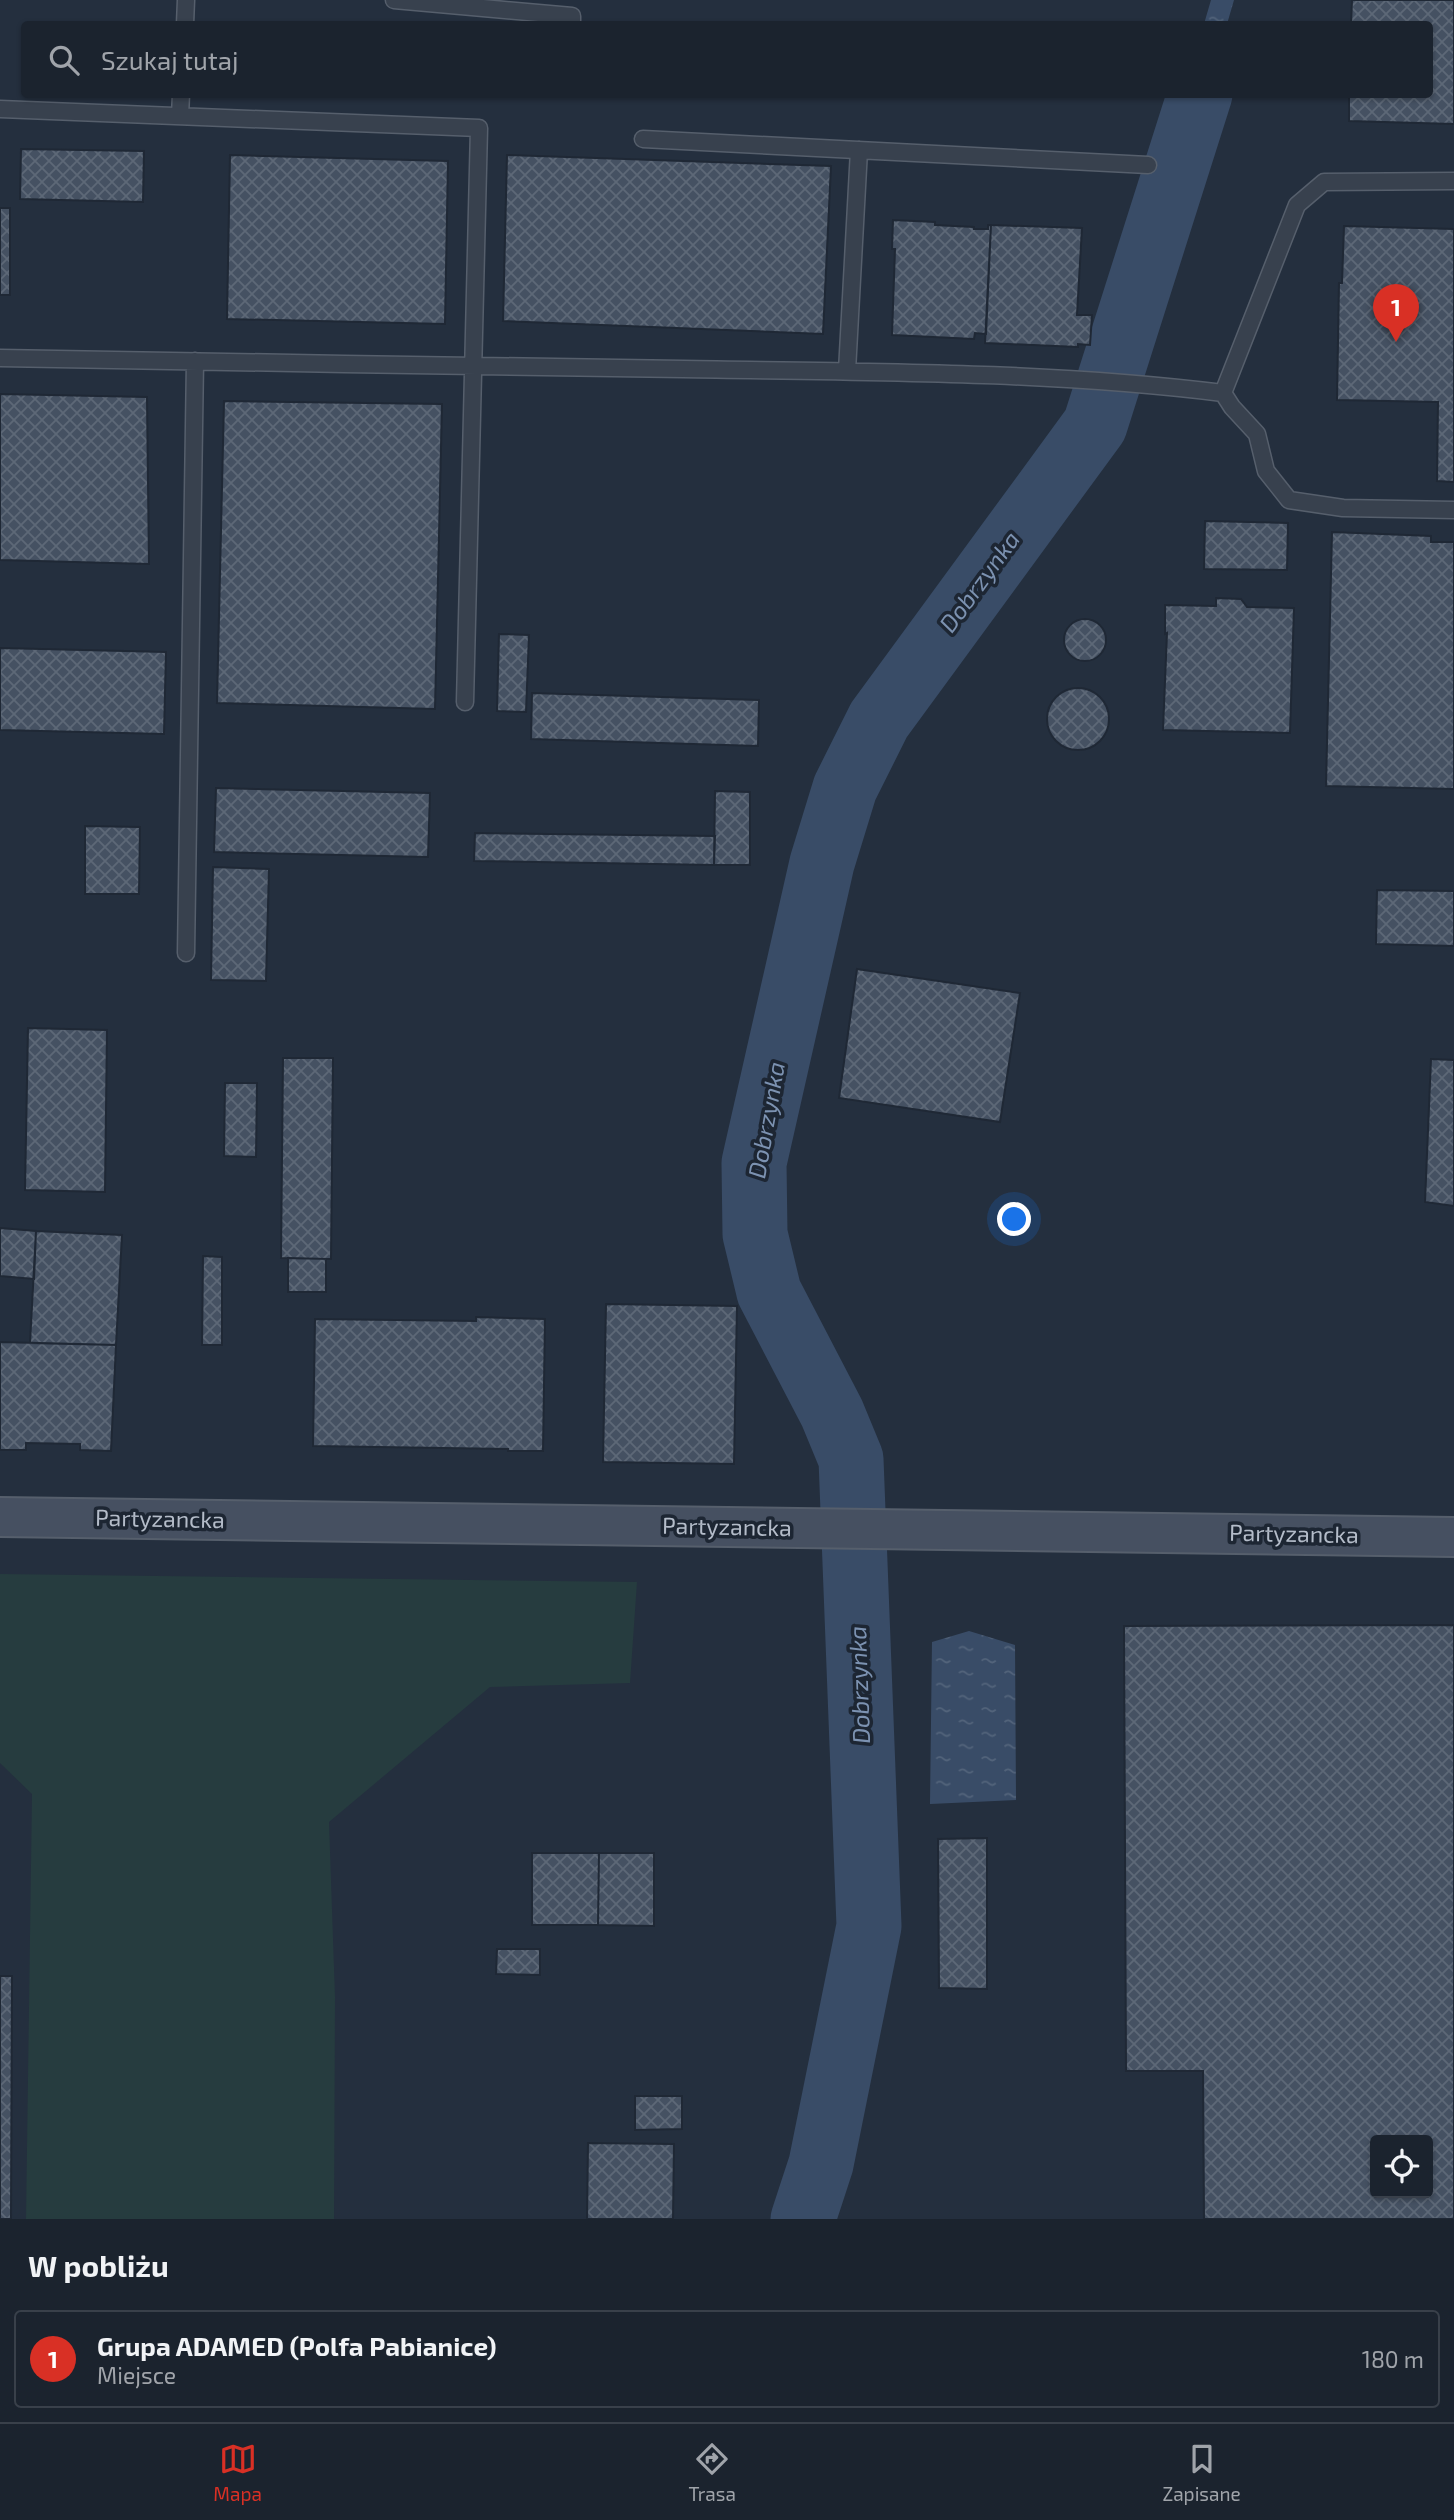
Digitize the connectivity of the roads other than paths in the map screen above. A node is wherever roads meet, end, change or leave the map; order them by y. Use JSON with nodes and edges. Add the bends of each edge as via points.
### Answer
{"nodes":[{"id":1,"x":186,"y":0,"type":"edge"},
{"id":2,"x":394,"y":0,"type":"edge"},
{"id":3,"x":185,"y":21,"type":"edge"},
{"id":4,"x":572,"y":21,"type":"edge"},
{"id":5,"x":181,"y":98,"type":"edge"},
{"id":6,"x":0,"y":109,"type":"edge"},
{"id":7,"x":180,"y":116,"type":"junction"},
{"id":8,"x":643,"y":139,"type":"dead end"},
{"id":9,"x":859,"y":150,"type":"junction"},
{"id":10,"x":1148,"y":164,"type":"dead end"},
{"id":11,"x":1454,"y":181,"type":"edge"},
{"id":12,"x":0,"y":358,"type":"edge"},
{"id":13,"x":195,"y":361,"type":"junction"},
{"id":14,"x":473,"y":366,"type":"junction"},
{"id":15,"x":848,"y":372,"type":"junction"},
{"id":16,"x":1223,"y":393,"type":"junction"},
{"id":17,"x":1454,"y":510,"type":"edge"},
{"id":18,"x":465,"y":702,"type":"dead end"},
{"id":19,"x":186,"y":953,"type":"dead end"},
{"id":20,"x":0,"y":1517,"type":"edge"},
{"id":21,"x":1454,"y":1537,"type":"edge"}],
"edges":[{"from":1,"to":3,"type":"lane"},
{"from":2,"to":4,"type":"lane","via":[[572,16]]},
{"from":5,"to":7,"type":"lane"},
{"from":6,"to":7,"type":"lane"},
{"from":7,"to":14,"type":"lane","via":[[480,128]]},
{"from":8,"to":9,"type":"lane"},
{"from":9,"to":10,"type":"lane"},
{"from":9,"to":15,"type":"lane"},
{"from":11,"to":16,"type":"lane","via":[[1324,182],[1297,205]]},
{"from":12,"to":13,"type":"lane"},
{"from":13,"to":14,"type":"lane"},
{"from":13,"to":19,"type":"lane"},
{"from":14,"to":15,"type":"lane"},
{"from":14,"to":18,"type":"lane"},
{"from":15,"to":16,"type":"lane","via":[[1058,379]]},
{"from":16,"to":17,"type":"lane","via":[[1257,434],[1266,471],[1289,500],[1343,508]]},
{"from":20,"to":21,"type":"main road","name":"Partyzancka"}]}
